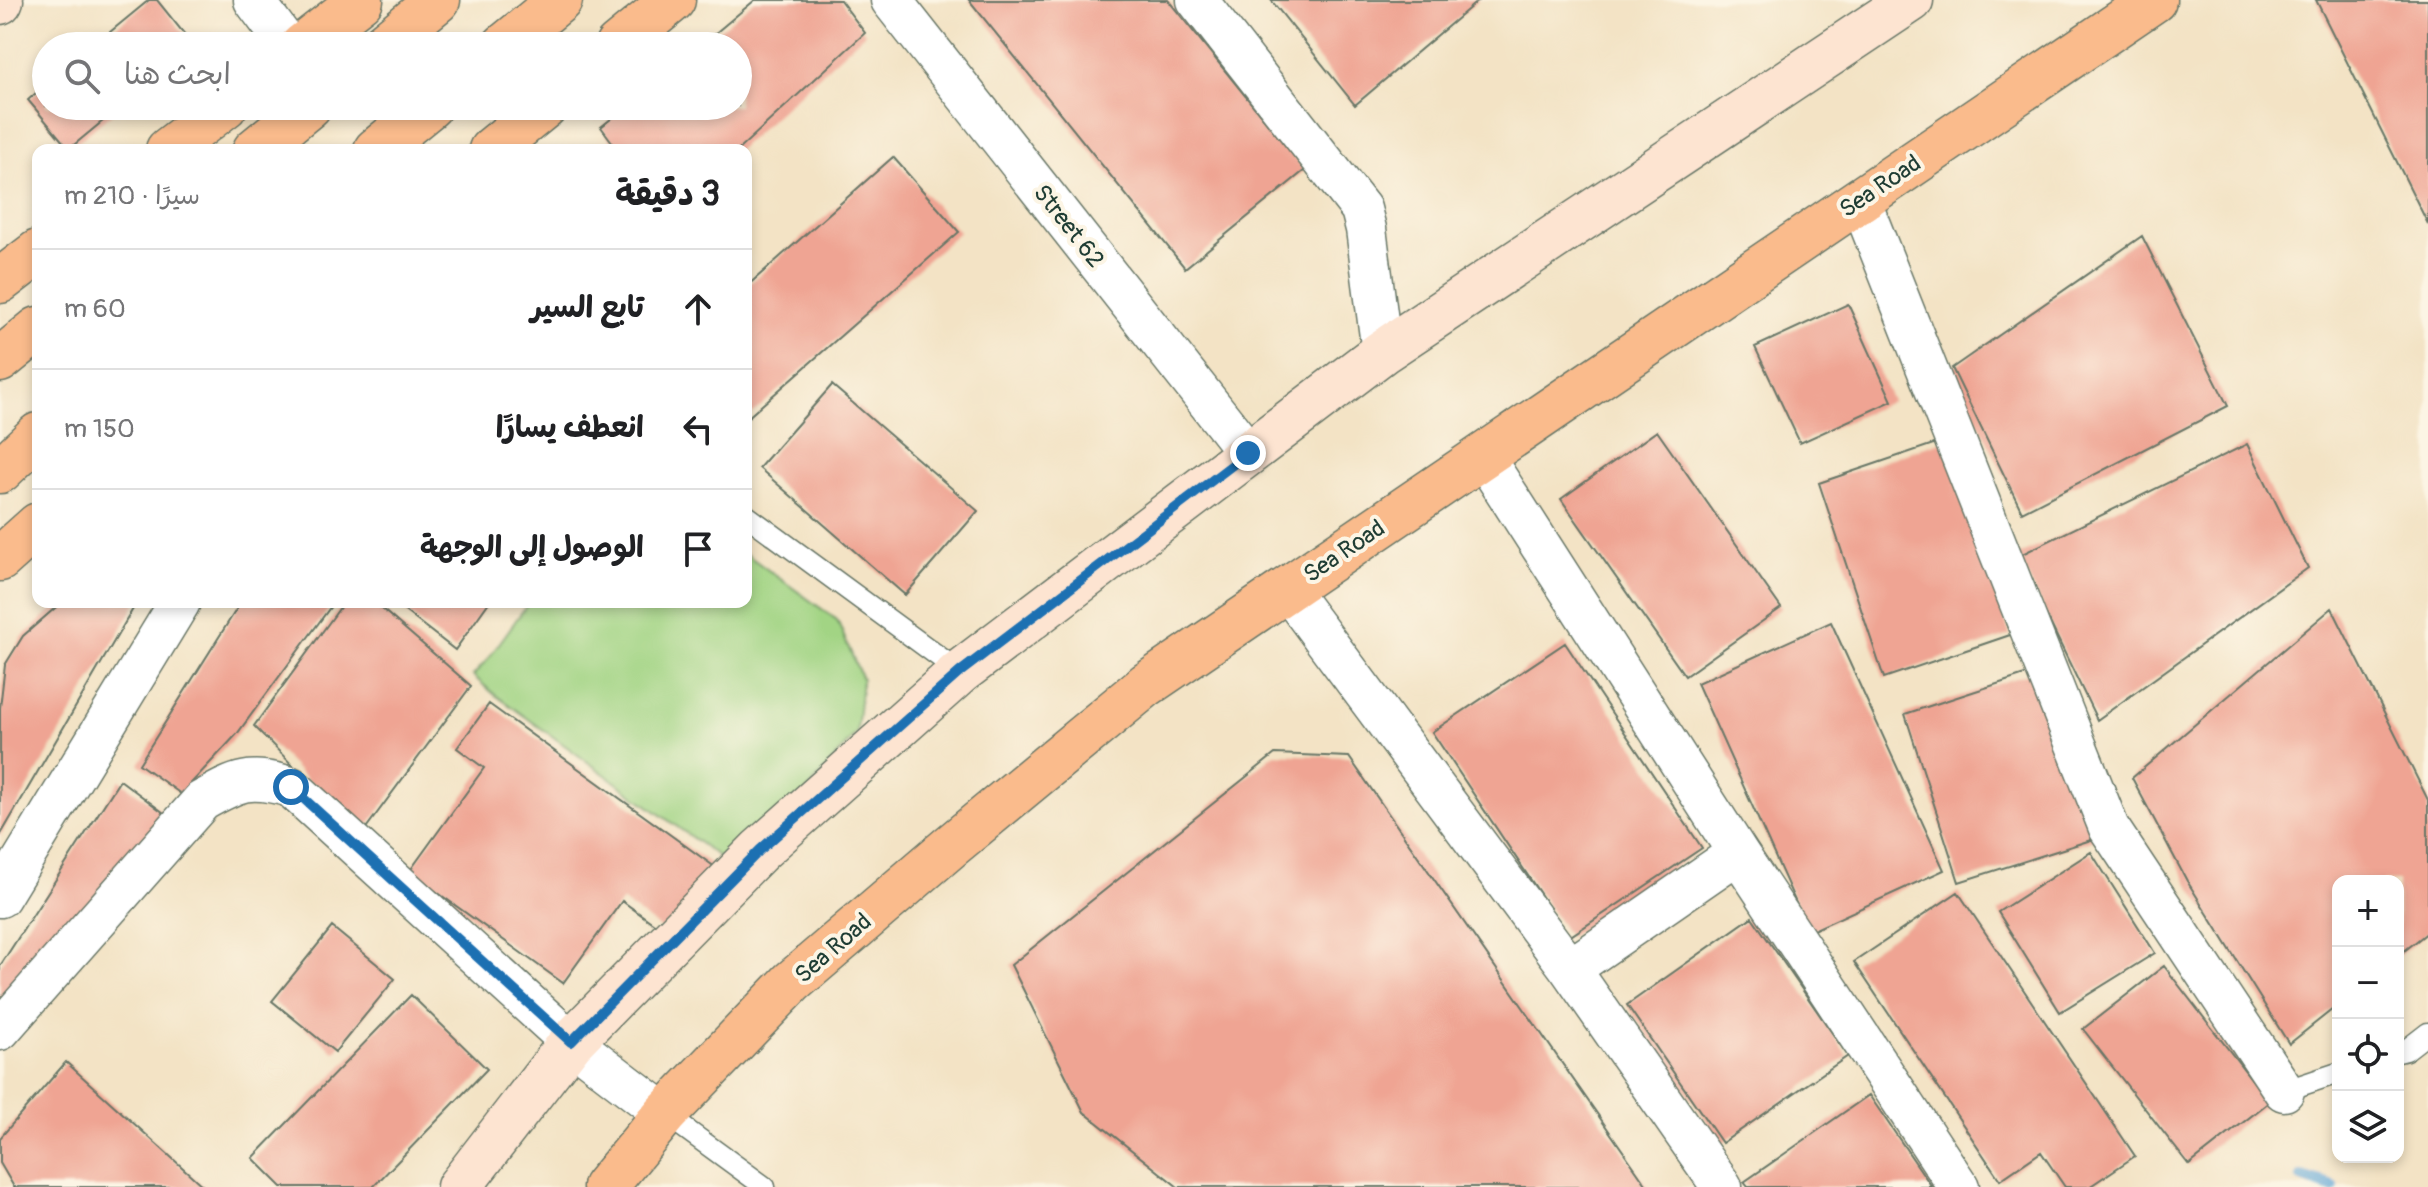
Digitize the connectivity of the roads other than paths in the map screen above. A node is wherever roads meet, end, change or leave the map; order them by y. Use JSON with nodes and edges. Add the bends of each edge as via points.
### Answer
{"nodes":[{"id":1,"x":254,"y":0,"type":"edge"},
{"id":2,"x":361,"y":0,"type":"edge"},
{"id":3,"x":438,"y":0,"type":"edge"},
{"id":4,"x":560,"y":0,"type":"edge"},
{"id":5,"x":673,"y":0,"type":"edge"},
{"id":6,"x":891,"y":0,"type":"edge"},
{"id":7,"x":1197,"y":0,"type":"edge"},
{"id":8,"x":1911,"y":0,"type":"edge"},
{"id":9,"x":2154,"y":0,"type":"edge"},
{"id":10,"x":278,"y":32,"type":"edge"},
{"id":11,"x":320,"y":32,"type":"edge"},
{"id":12,"x":399,"y":32,"type":"edge"},
{"id":13,"x":521,"y":32,"type":"edge"},
{"id":14,"x":634,"y":32,"type":"edge"},
{"id":15,"x":207,"y":120,"type":"edge"},
{"id":16,"x":292,"y":120,"type":"edge"},
{"id":17,"x":413,"y":120,"type":"edge"},
{"id":18,"x":528,"y":120,"type":"edge"},
{"id":19,"x":176,"y":144,"type":"edge"},
{"id":20,"x":262,"y":144,"type":"edge"},
{"id":21,"x":383,"y":144,"type":"edge"},
{"id":22,"x":498,"y":144,"type":"edge"},
{"id":23,"x":1860,"y":200,"type":"junction"},
{"id":24,"x":32,"y":257,"type":"edge"},
{"id":25,"x":0,"y":281,"type":"edge"},
{"id":26,"x":32,"y":334,"type":"edge"},
{"id":27,"x":1382,"y":352,"type":"junction"},
{"id":28,"x":0,"y":360,"type":"edge"},
{"id":29,"x":32,"y":441,"type":"edge"},
{"id":30,"x":1248,"y":453,"type":"junction"},
{"id":31,"x":1483,"y":456,"type":"junction"},
{"id":32,"x":0,"y":471,"type":"edge"},
{"id":33,"x":752,"y":519,"type":"edge"},
{"id":34,"x":32,"y":530,"type":"edge"},
{"id":35,"x":0,"y":559,"type":"edge"},
{"id":36,"x":1287,"y":589,"type":"junction"},
{"id":37,"x":176,"y":608,"type":"edge"},
{"id":38,"x":960,"y":672,"type":"junction"},
{"id":39,"x":1738,"y":853,"type":"junction"},
{"id":40,"x":0,"y":897,"type":"edge"},
{"id":41,"x":1570,"y":969,"type":"junction"},
{"id":42,"x":0,"y":1030,"type":"edge"},
{"id":43,"x":2428,"y":1033,"type":"edge"},
{"id":44,"x":571,"y":1042,"type":"junction"},
{"id":45,"x":2404,"y":1050,"type":"edge"},
{"id":46,"x":2332,"y":1075,"type":"edge"},
{"id":47,"x":2284,"y":1091,"type":"joint"},
{"id":48,"x":665,"y":1114,"type":"junction"},
{"id":49,"x":459,"y":1187,"type":"edge"},
{"id":50,"x":605,"y":1187,"type":"edge"},
{"id":51,"x":765,"y":1187,"type":"edge"},
{"id":52,"x":1722,"y":1187,"type":"edge"},
{"id":53,"x":1959,"y":1187,"type":"edge"}],
"edges":[{"from":1,"to":10,"type":"street"},
{"from":2,"to":11,"type":"highway"},
{"from":3,"to":12,"type":"highway"},
{"from":4,"to":13,"type":"highway"},
{"from":5,"to":14,"type":"highway"},
{"from":6,"to":30,"type":"street","name":"Street 62"},
{"from":7,"to":27,"type":"street","via":[[1361,209]]},
{"from":8,"to":27,"type":"street"},
{"from":9,"to":23,"type":"highway","name":"Sea Road"},
{"from":15,"to":19,"type":"highway"},
{"from":16,"to":20,"type":"highway"},
{"from":17,"to":21,"type":"highway"},
{"from":18,"to":22,"type":"highway"},
{"from":23,"to":31,"type":"highway","name":"Sea Road"},
{"from":23,"to":47,"type":"street","via":[[2109,828]]},
{"from":24,"to":25,"type":"highway"},
{"from":26,"to":28,"type":"highway"},
{"from":27,"to":30,"type":"street"},
{"from":29,"to":32,"type":"highway"},
{"from":30,"to":38,"type":"street"},
{"from":31,"to":36,"type":"highway","name":"Sea Road"},
{"from":31,"to":39,"type":"street"},
{"from":33,"to":38,"type":"lane"},
{"from":34,"to":35,"type":"highway"},
{"from":36,"to":41,"type":"street"},
{"from":36,"to":48,"type":"highway","name":"Sea Road","via":[[1146,685],[951,846],[792,982]]},
{"from":37,"to":40,"type":"street"},
{"from":38,"to":44,"type":"street","via":[[760,850]]},
{"from":39,"to":41,"type":"street"},
{"from":39,"to":53,"type":"street"},
{"from":41,"to":52,"type":"street"},
{"from":42,"to":44,"type":"street","via":[[202,801],[232,783],[264,779],[291,787]]},
{"from":43,"to":45,"type":"lane"},
{"from":44,"to":48,"type":"street"},
{"from":44,"to":49,"type":"street"},
{"from":46,"to":47,"type":"lane"},
{"from":48,"to":50,"type":"highway","name":"Sea Road"},
{"from":48,"to":51,"type":"lane"}]}
